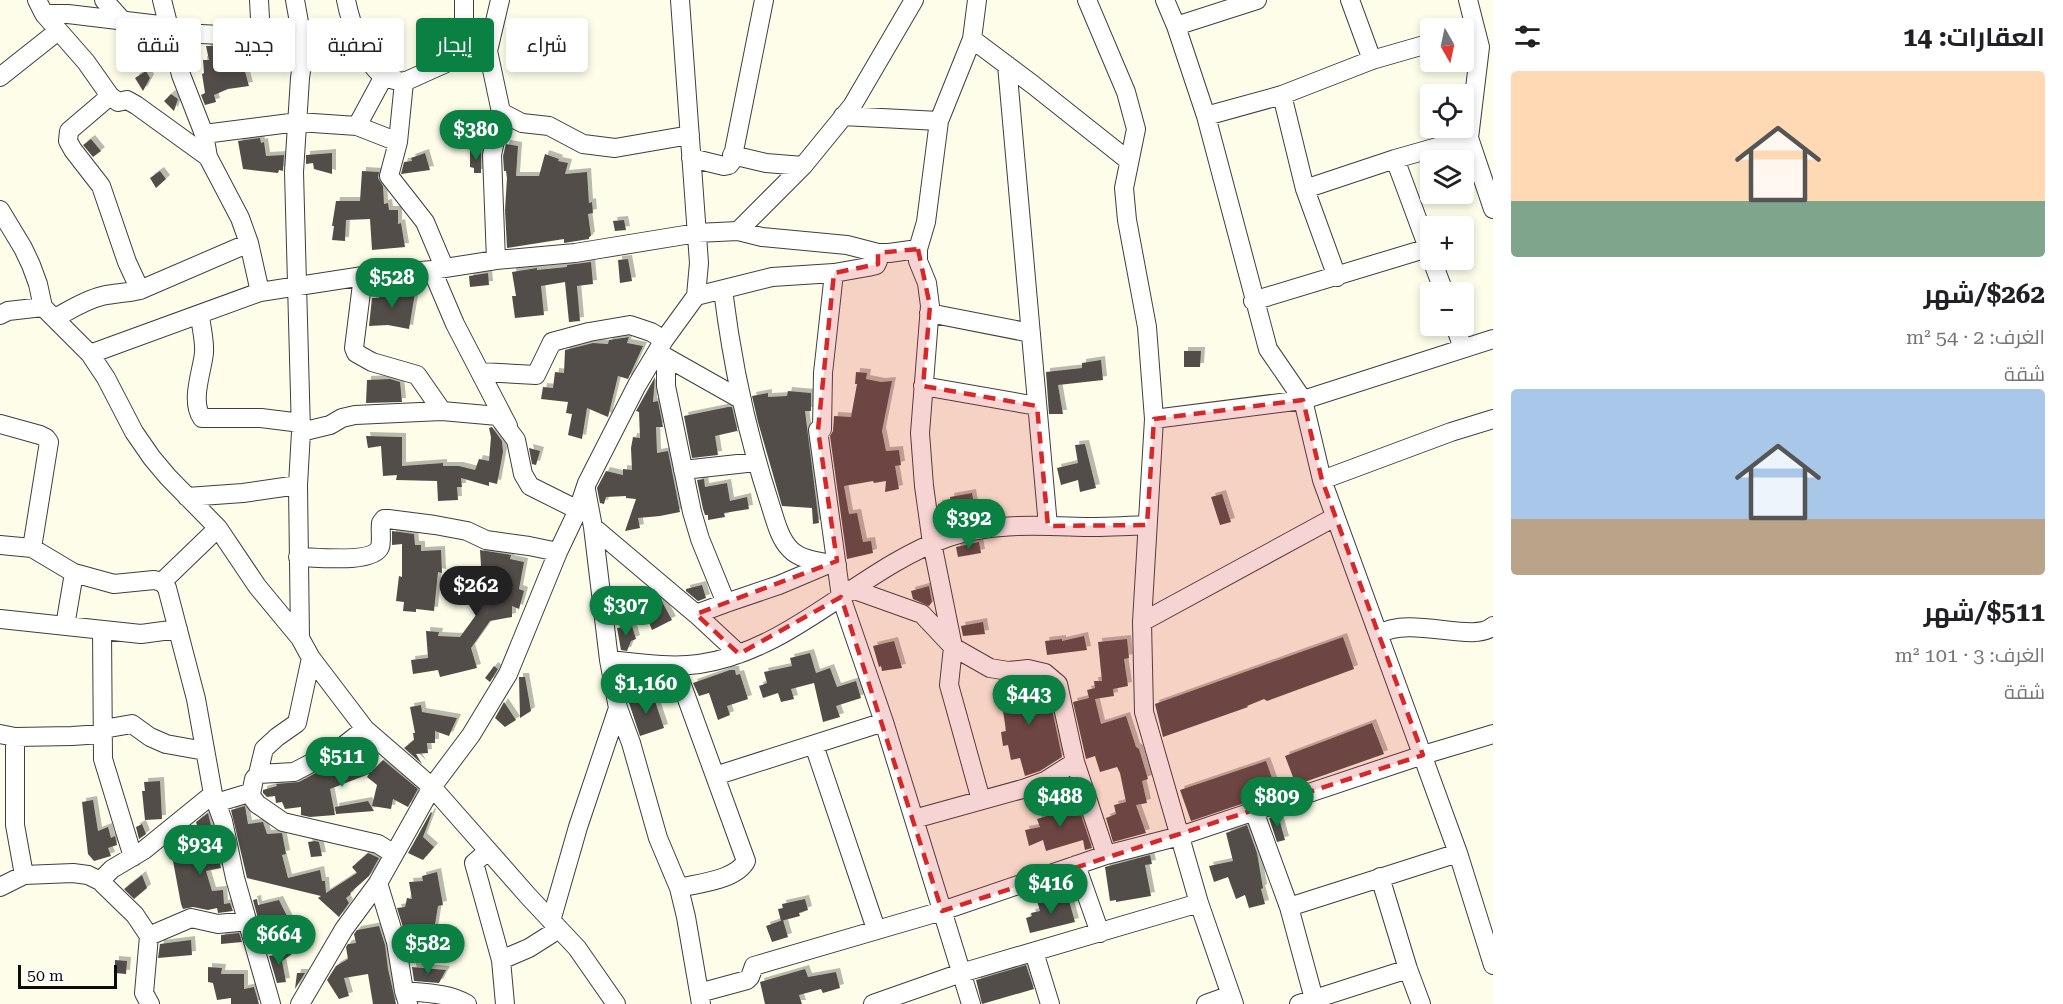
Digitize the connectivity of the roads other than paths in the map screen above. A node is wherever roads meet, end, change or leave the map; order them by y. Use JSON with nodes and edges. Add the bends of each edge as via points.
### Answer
{"nodes":[{"id":1,"x":104,"y":0,"type":"edge"},
{"id":2,"x":162,"y":0,"type":"edge"},
{"id":3,"x":258,"y":0,"type":"edge"},
{"id":4,"x":295,"y":0,"type":"edge"},
{"id":5,"x":346,"y":0,"type":"edge"},
{"id":6,"x":464,"y":0,"type":"edge"},
{"id":7,"x":500,"y":0,"type":"edge"},
{"id":8,"x":680,"y":0,"type":"edge"},
{"id":9,"x":764,"y":0,"type":"edge"},
{"id":10,"x":914,"y":0,"type":"edge"},
{"id":11,"x":977,"y":0,"type":"edge"},
{"id":12,"x":1087,"y":0,"type":"edge"},
{"id":13,"x":1165,"y":0,"type":"edge"},
{"id":14,"x":1350,"y":0,"type":"edge"},
{"id":15,"x":1468,"y":0,"type":"edge"},
{"id":16,"x":1251,"y":1,"type":"edge"},
{"id":17,"x":40,"y":7,"type":"edge"},
{"id":18,"x":120,"y":18,"type":"edge"},
{"id":19,"x":166,"y":18,"type":"edge"},
{"id":20,"x":259,"y":18,"type":"edge"},
{"id":21,"x":352,"y":18,"type":"edge"},
{"id":22,"x":464,"y":18,"type":"edge"},
{"id":23,"x":116,"y":19,"type":"edge"},
{"id":24,"x":494,"y":26,"type":"edge"},
{"id":25,"x":1176,"y":26,"type":"junction"},
{"id":26,"x":58,"y":31,"type":"junction"},
{"id":27,"x":972,"y":39,"type":"junction"},
{"id":28,"x":1478,"y":40,"type":"edge"},
{"id":29,"x":1420,"y":46,"type":"edge"},
{"id":30,"x":304,"y":50,"type":"junction"},
{"id":31,"x":307,"y":50,"type":"edge"},
{"id":32,"x":295,"y":51,"type":"edge"},
{"id":33,"x":1372,"y":60,"type":"junction"},
{"id":34,"x":1007,"y":65,"type":"junction"},
{"id":35,"x":180,"y":72,"type":"edge"},
{"id":36,"x":380,"y":72,"type":"edge"},
{"id":37,"x":426,"y":72,"type":"edge"},
{"id":38,"x":493,"y":72,"type":"edge"},
{"id":39,"x":384,"y":76,"type":"junction"},
{"id":40,"x":0,"y":77,"type":"edge"},
{"id":41,"x":404,"y":82,"type":"junction"},
{"id":42,"x":1474,"y":84,"type":"edge"},
{"id":43,"x":1282,"y":95,"type":"junction"},
{"id":44,"x":110,"y":96,"type":"junction"},
{"id":45,"x":501,"y":111,"type":"junction"},
{"id":46,"x":843,"y":116,"type":"junction"},
{"id":47,"x":1206,"y":116,"type":"junction"},
{"id":48,"x":939,"y":121,"type":"junction"},
{"id":49,"x":298,"y":122,"type":"junction"},
{"id":50,"x":357,"y":126,"type":"junction"},
{"id":51,"x":204,"y":134,"type":"junction"},
{"id":52,"x":690,"y":135,"type":"junction"},
{"id":53,"x":1469,"y":138,"type":"joint"},
{"id":54,"x":398,"y":142,"type":"junction"},
{"id":55,"x":732,"y":155,"type":"junction"},
{"id":56,"x":208,"y":157,"type":"junction"},
{"id":57,"x":691,"y":158,"type":"junction"},
{"id":58,"x":1395,"y":159,"type":"junction"},
{"id":59,"x":1129,"y":161,"type":"junction"},
{"id":60,"x":803,"y":166,"type":"junction"},
{"id":61,"x":1305,"y":189,"type":"junction"},
{"id":62,"x":1493,"y":209,"type":"edge"},
{"id":63,"x":0,"y":210,"type":"edge"},
{"id":64,"x":1420,"y":225,"type":"edge"},
{"id":65,"x":738,"y":231,"type":"junction"},
{"id":66,"x":697,"y":233,"type":"junction"},
{"id":67,"x":249,"y":243,"type":"junction"},
{"id":68,"x":918,"y":249,"type":"junction"},
{"id":69,"x":878,"y":253,"type":"junction"},
{"id":70,"x":1420,"y":257,"type":"edge"},
{"id":71,"x":496,"y":260,"type":"junction"},
{"id":72,"x":438,"y":269,"type":"junction"},
{"id":73,"x":834,"y":273,"type":"junction"},
{"id":74,"x":363,"y":276,"type":"junction"},
{"id":75,"x":1337,"y":277,"type":"junction"},
{"id":76,"x":297,"y":288,"type":"junction"},
{"id":77,"x":140,"y":290,"type":"junction"},
{"id":78,"x":723,"y":290,"type":"junction"},
{"id":79,"x":260,"y":292,"type":"junction"},
{"id":80,"x":696,"y":296,"type":"junction"},
{"id":81,"x":1253,"y":301,"type":"junction"},
{"id":82,"x":3,"y":311,"type":"edge"},
{"id":83,"x":49,"y":313,"type":"junction"},
{"id":84,"x":929,"y":313,"type":"junction"},
{"id":85,"x":200,"y":315,"type":"junction"},
{"id":86,"x":1030,"y":333,"type":"junction"},
{"id":87,"x":1459,"y":336,"type":"edge"},
{"id":88,"x":1493,"y":339,"type":"edge"},
{"id":89,"x":1463,"y":348,"type":"junction"},
{"id":90,"x":662,"y":350,"type":"junction"},
{"id":91,"x":90,"y":354,"type":"junction"},
{"id":92,"x":480,"y":372,"type":"junction"},
{"id":93,"x":923,"y":386,"type":"junction"},
{"id":94,"x":742,"y":400,"type":"junction"},
{"id":95,"x":1303,"y":400,"type":"junction"},
{"id":96,"x":1037,"y":406,"type":"junction"},
{"id":97,"x":442,"y":411,"type":"junction"},
{"id":98,"x":1154,"y":419,"type":"junction"},
{"id":99,"x":1493,"y":419,"type":"edge"},
{"id":100,"x":0,"y":424,"type":"edge"},
{"id":101,"x":301,"y":428,"type":"junction"},
{"id":102,"x":516,"y":441,"type":"junction"},
{"id":103,"x":756,"y":462,"type":"junction"},
{"id":104,"x":683,"y":470,"type":"junction"},
{"id":105,"x":1322,"y":480,"type":"junction"},
{"id":106,"x":298,"y":485,"type":"junction"},
{"id":107,"x":586,"y":488,"type":"junction"},
{"id":108,"x":187,"y":497,"type":"junction"},
{"id":109,"x":578,"y":510,"type":"junction"},
{"id":110,"x":1335,"y":517,"type":"junction"},
{"id":111,"x":1147,"y":525,"type":"junction"},
{"id":112,"x":1048,"y":526,"type":"junction"},
{"id":113,"x":593,"y":527,"type":"junction"},
{"id":114,"x":218,"y":528,"type":"junction"},
{"id":115,"x":932,"y":543,"type":"junction"},
{"id":116,"x":0,"y":545,"type":"edge"},
{"id":117,"x":32,"y":549,"type":"junction"},
{"id":118,"x":558,"y":552,"type":"junction"},
{"id":119,"x":298,"y":557,"type":"junction"},
{"id":120,"x":834,"y":564,"type":"junction"},
{"id":121,"x":74,"y":573,"type":"junction"},
{"id":122,"x":162,"y":582,"type":"junction"},
{"id":123,"x":847,"y":593,"type":"junction"},
{"id":124,"x":726,"y":603,"type":"junction"},
{"id":125,"x":696,"y":614,"type":"junction"},
{"id":126,"x":0,"y":619,"type":"edge"},
{"id":127,"x":1142,"y":622,"type":"junction"},
{"id":128,"x":65,"y":626,"type":"junction"},
{"id":129,"x":1493,"y":626,"type":"edge"},
{"id":130,"x":178,"y":629,"type":"junction"},
{"id":131,"x":102,"y":630,"type":"junction"},
{"id":132,"x":1379,"y":634,"type":"junction"},
{"id":133,"x":300,"y":638,"type":"junction"},
{"id":134,"x":953,"y":647,"type":"junction"},
{"id":135,"x":739,"y":654,"type":"junction"},
{"id":136,"x":311,"y":658,"type":"junction"},
{"id":137,"x":609,"y":660,"type":"junction"},
{"id":138,"x":675,"y":666,"type":"junction"},
{"id":139,"x":618,"y":708,"type":"junction"},
{"id":140,"x":884,"y":722,"type":"junction"},
{"id":141,"x":365,"y":729,"type":"junction"},
{"id":142,"x":102,"y":734,"type":"junction"},
{"id":143,"x":1493,"y":734,"type":"edge"},
{"id":144,"x":7,"y":736,"type":"edge"},
{"id":145,"x":814,"y":745,"type":"junction"},
{"id":146,"x":205,"y":751,"type":"junction"},
{"id":147,"x":1423,"y":755,"type":"junction"},
{"id":148,"x":1075,"y":762,"type":"junction"},
{"id":149,"x":258,"y":774,"type":"junction"},
{"id":150,"x":715,"y":776,"type":"junction"},
{"id":151,"x":432,"y":787,"type":"junction"},
{"id":152,"x":251,"y":794,"type":"junction"},
{"id":153,"x":7,"y":797,"type":"edge"},
{"id":154,"x":215,"y":798,"type":"junction"},
{"id":155,"x":981,"y":800,"type":"junction"},
{"id":156,"x":1254,"y":812,"type":"junction"},
{"id":157,"x":914,"y":819,"type":"junction"},
{"id":158,"x":1180,"y":836,"type":"junction"},
{"id":159,"x":488,"y":851,"type":"junction"},
{"id":160,"x":1458,"y":853,"type":"junction"},
{"id":161,"x":394,"y":854,"type":"junction"},
{"id":162,"x":1106,"y":855,"type":"junction"},
{"id":163,"x":133,"y":857,"type":"junction"},
{"id":164,"x":1076,"y":865,"type":"junction"},
{"id":165,"x":24,"y":875,"type":"junction"},
{"id":166,"x":1380,"y":878,"type":"junction"},
{"id":167,"x":100,"y":881,"type":"junction"},
{"id":168,"x":378,"y":883,"type":"junction"},
{"id":169,"x":0,"y":887,"type":"edge"},
{"id":170,"x":679,"y":888,"type":"junction"},
{"id":171,"x":1199,"y":903,"type":"junction"},
{"id":172,"x":1288,"y":907,"type":"junction"},
{"id":173,"x":942,"y":911,"type":"junction"},
{"id":174,"x":248,"y":921,"type":"junction"},
{"id":175,"x":555,"y":925,"type":"junction"},
{"id":176,"x":876,"y":929,"type":"junction"},
{"id":177,"x":1100,"y":933,"type":"junction"},
{"id":178,"x":149,"y":936,"type":"junction"},
{"id":179,"x":1490,"y":944,"type":"edge"},
{"id":180,"x":1034,"y":952,"type":"junction"},
{"id":181,"x":501,"y":960,"type":"junction"},
{"id":182,"x":1493,"y":965,"type":"edge"},
{"id":183,"x":1408,"y":969,"type":"junction"},
{"id":184,"x":961,"y":973,"type":"junction"},
{"id":185,"x":406,"y":997,"type":"edge"},
{"id":186,"x":700,"y":998,"type":"edge"},
{"id":187,"x":1233,"y":1000,"type":"edge"},
{"id":188,"x":1307,"y":1002,"type":"edge"},
{"id":189,"x":150,"y":1004,"type":"edge"},
{"id":190,"x":271,"y":1004,"type":"edge"},
{"id":191,"x":300,"y":1004,"type":"edge"},
{"id":192,"x":467,"y":1004,"type":"edge"},
{"id":193,"x":505,"y":1004,"type":"edge"},
{"id":194,"x":616,"y":1004,"type":"edge"},
{"id":195,"x":873,"y":1004,"type":"edge"},
{"id":196,"x":971,"y":1004,"type":"edge"},
{"id":197,"x":1050,"y":1004,"type":"edge"},
{"id":198,"x":1206,"y":1004,"type":"edge"},
{"id":199,"x":1421,"y":1004,"type":"edge"}],
"edges":[{"from":1,"to":18,"type":"street"},
{"from":2,"to":19,"type":"street"},
{"from":3,"to":20,"type":"street"},
{"from":4,"to":30,"type":"street"},
{"from":5,"to":21,"type":"street"},
{"from":6,"to":22,"type":"street"},
{"from":7,"to":24,"type":"street"},
{"from":8,"to":52,"type":"street"},
{"from":9,"to":55,"type":"street"},
{"from":10,"to":46,"type":"street"},
{"from":11,"to":27,"type":"street"},
{"from":12,"to":59,"type":"street","via":[[1126,92],[1136,129]]},
{"from":13,"to":25,"type":"street"},
{"from":14,"to":33,"type":"street"},
{"from":15,"to":28,"type":"street"},
{"from":16,"to":25,"type":"street"},
{"from":17,"to":23,"type":"street"},
{"from":17,"to":26,"type":"street"},
{"from":25,"to":47,"type":"street"},
{"from":26,"to":40,"type":"street"},
{"from":26,"to":44,"type":"street"},
{"from":27,"to":34,"type":"street"},
{"from":27,"to":48,"type":"street"},
{"from":28,"to":42,"type":"street"},
{"from":29,"to":33,"type":"street"},
{"from":30,"to":31,"type":"street"},
{"from":30,"to":32,"type":"street"},
{"from":30,"to":49,"type":"street"},
{"from":33,"to":43,"type":"street"},
{"from":34,"to":59,"type":"street"},
{"from":34,"to":86,"type":"street"},
{"from":35,"to":51,"type":"street"},
{"from":36,"to":39,"type":"street"},
{"from":37,"to":41,"type":"street"},
{"from":38,"to":45,"type":"street"},
{"from":39,"to":41,"type":"street"},
{"from":39,"to":50,"type":"street"},
{"from":41,"to":54,"type":"street"},
{"from":43,"to":47,"type":"street"},
{"from":43,"to":61,"type":"street"},
{"from":44,"to":56,"type":"street","via":[[118,102],[127,100],[136,105]]},
{"from":44,"to":77,"type":"street","via":[[67,135],[73,150],[101,186]]},
{"from":45,"to":52,"type":"street","via":[[522,123],[549,126],[583,144],[615,148]]},
{"from":45,"to":71,"type":"street","via":[[492,155]]},
{"from":46,"to":48,"type":"street"},
{"from":46,"to":60,"type":"street"},
{"from":47,"to":81,"type":"street"},
{"from":48,"to":68,"type":"street","via":[[926,222]]},
{"from":49,"to":50,"type":"street"},
{"from":49,"to":51,"type":"street"},
{"from":49,"to":76,"type":"street","via":[[294,172]]},
{"from":50,"to":54,"type":"street"},
{"from":51,"to":56,"type":"street"},
{"from":52,"to":57,"type":"street"},
{"from":53,"to":58,"type":"street"},
{"from":53,"to":62,"type":"street"},
{"from":54,"to":72,"type":"street","via":[[389,176],[425,222]]},
{"from":55,"to":57,"type":"street","via":[[732,161],[724,166]]},
{"from":55,"to":60,"type":"street"},
{"from":56,"to":67,"type":"street"},
{"from":57,"to":66,"type":"street"},
{"from":58,"to":61,"type":"street"},
{"from":58,"to":64,"type":"street"},
{"from":59,"to":98,"type":"street","via":[[1124,188],[1127,220],[1147,327]]},
{"from":60,"to":65,"type":"street"},
{"from":61,"to":75,"type":"street"},
{"from":63,"to":83,"type":"street","via":[[27,257]]},
{"from":65,"to":66,"type":"street"},
{"from":65,"to":69,"type":"street","via":[[847,245]]},
{"from":66,"to":71,"type":"street","via":[[574,253]]},
{"from":66,"to":80,"type":"street"},
{"from":67,"to":77,"type":"street"},
{"from":67,"to":79,"type":"street"},
{"from":68,"to":69,"type":"street"},
{"from":68,"to":84,"type":"street","via":[[918,261],[927,283]]},
{"from":69,"to":73,"type":"street","via":[[876,265]]},
{"from":70,"to":75,"type":"street"},
{"from":71,"to":72,"type":"street"},
{"from":72,"to":74,"type":"street"},
{"from":72,"to":92,"type":"street","via":[[455,324]]},
{"from":73,"to":78,"type":"street","via":[[772,277]]},
{"from":73,"to":120,"type":"street","via":[[822,429],[818,430]]},
{"from":74,"to":76,"type":"street"},
{"from":74,"to":97,"type":"street","via":[[356,353],[372,362],[417,375]]},
{"from":75,"to":81,"type":"street"},
{"from":76,"to":79,"type":"street"},
{"from":76,"to":101,"type":"street"},
{"from":77,"to":83,"type":"street","via":[[104,295]]},
{"from":78,"to":80,"type":"street"},
{"from":78,"to":94,"type":"street"},
{"from":79,"to":85,"type":"street"},
{"from":80,"to":90,"type":"street"},
{"from":81,"to":95,"type":"street","via":[[1268,349]]},
{"from":82,"to":83,"type":"street"},
{"from":83,"to":91,"type":"street"},
{"from":84,"to":86,"type":"street"},
{"from":84,"to":93,"type":"street"},
{"from":85,"to":91,"type":"street"},
{"from":85,"to":101,"type":"street","via":[[204,351],[197,408],[200,416],[261,418]]},
{"from":86,"to":96,"type":"street"},
{"from":87,"to":89,"type":"street"},
{"from":88,"to":89,"type":"street"},
{"from":89,"to":95,"type":"street"},
{"from":90,"to":92,"type":"street","via":[[651,332],[630,325],[552,342],[536,375]]},
{"from":90,"to":94,"type":"street"},
{"from":90,"to":104,"type":"street"},
{"from":90,"to":107,"type":"street","via":[[637,385]]},
{"from":91,"to":108,"type":"street","via":[[146,450]]},
{"from":92,"to":102,"type":"street"},
{"from":93,"to":96,"type":"street"},
{"from":93,"to":115,"type":"street","via":[[920,433]]},
{"from":94,"to":103,"type":"street"},
{"from":95,"to":98,"type":"street"},
{"from":95,"to":105,"type":"street"},
{"from":96,"to":112,"type":"street"},
{"from":97,"to":101,"type":"street","via":[[355,415],[330,425]]},
{"from":97,"to":102,"type":"street","via":[[498,416]]},
{"from":98,"to":111,"type":"street"},
{"from":99,"to":105,"type":"street"},
{"from":100,"to":117,"type":"street","via":[[40,435],[49,442]]},
{"from":101,"to":106,"type":"street"},
{"from":102,"to":109,"type":"street","via":[[523,474],[530,486]]},
{"from":103,"to":104,"type":"street"},
{"from":103,"to":120,"type":"street","via":[[790,549],[805,558]]},
{"from":104,"to":124,"type":"street","via":[[700,539]]},
{"from":105,"to":110,"type":"street"},
{"from":106,"to":108,"type":"street"},
{"from":106,"to":119,"type":"street"},
{"from":107,"to":109,"type":"street"},
{"from":107,"to":113,"type":"street"},
{"from":108,"to":114,"type":"street"},
{"from":109,"to":118,"type":"street"},
{"from":110,"to":127,"type":"street"},
{"from":110,"to":132,"type":"street"},
{"from":111,"to":112,"type":"street"},
{"from":111,"to":127,"type":"street"},
{"from":112,"to":115,"type":"street","via":[[984,530]]},
{"from":113,"to":125,"type":"street"},
{"from":113,"to":137,"type":"street"},
{"from":114,"to":122,"type":"street"},
{"from":114,"to":133,"type":"street","via":[[257,586]]},
{"from":115,"to":123,"type":"street","via":[[886,566]]},
{"from":115,"to":134,"type":"street"},
{"from":116,"to":117,"type":"street"},
{"from":117,"to":121,"type":"street"},
{"from":118,"to":119,"type":"street","via":[[486,540],[467,531],[384,519],[380,547],[362,558]]},
{"from":118,"to":151,"type":"street","via":[[508,674],[471,735]]},
{"from":119,"to":133,"type":"street"},
{"from":120,"to":123,"type":"street"},
{"from":120,"to":124,"type":"street"},
{"from":121,"to":122,"type":"street","via":[[114,584]]},
{"from":121,"to":128,"type":"street"},
{"from":122,"to":130,"type":"street"},
{"from":123,"to":134,"type":"street","via":[[922,614]]},
{"from":123,"to":135,"type":"street","via":[[770,640]]},
{"from":123,"to":140,"type":"street"},
{"from":124,"to":125,"type":"street"},
{"from":125,"to":135,"type":"street"},
{"from":126,"to":128,"type":"street"},
{"from":127,"to":158,"type":"street","via":[[1144,712]]},
{"from":128,"to":131,"type":"street"},
{"from":129,"to":132,"type":"street","via":[[1479,633],[1398,627]]},
{"from":130,"to":131,"type":"street","via":[[141,634]]},
{"from":130,"to":146,"type":"street"},
{"from":131,"to":142,"type":"street"},
{"from":132,"to":147,"type":"street"},
{"from":133,"to":136,"type":"street"},
{"from":134,"to":148,"type":"street","via":[[990,668],[1046,673],[1058,684]]},
{"from":134,"to":155,"type":"street","via":[[949,685]]},
{"from":135,"to":138,"type":"street"},
{"from":136,"to":141,"type":"street"},
{"from":136,"to":149,"type":"street","via":[[297,723],[264,749]]},
{"from":137,"to":138,"type":"street"},
{"from":137,"to":139,"type":"street"},
{"from":138,"to":150,"type":"street"},
{"from":139,"to":170,"type":"street","via":[[658,838]]},
{"from":139,"to":175,"type":"street","via":[[578,827]]},
{"from":140,"to":145,"type":"street"},
{"from":140,"to":157,"type":"street"},
{"from":141,"to":149,"type":"street","via":[[342,747],[294,772]]},
{"from":141,"to":151,"type":"street"},
{"from":142,"to":144,"type":"street"},
{"from":142,"to":146,"type":"street","via":[[109,728],[132,724],[166,744]]},
{"from":142,"to":163,"type":"street","via":[[103,759]]},
{"from":143,"to":147,"type":"street"},
{"from":144,"to":153,"type":"street"},
{"from":145,"to":150,"type":"street"},
{"from":145,"to":176,"type":"street"},
{"from":146,"to":154,"type":"street"},
{"from":147,"to":156,"type":"street"},
{"from":147,"to":160,"type":"street"},
{"from":148,"to":155,"type":"street","via":[[1045,781]]},
{"from":148,"to":162,"type":"street"},
{"from":149,"to":152,"type":"street"},
{"from":150,"to":170,"type":"street","via":[[746,861],[733,875]]},
{"from":151,"to":159,"type":"street"},
{"from":151,"to":161,"type":"street"},
{"from":152,"to":154,"type":"street"},
{"from":152,"to":161,"type":"street","via":[[257,804],[283,822],[378,844]]},
{"from":153,"to":165,"type":"street"},
{"from":154,"to":163,"type":"street"},
{"from":154,"to":174,"type":"street"},
{"from":155,"to":157,"type":"street"},
{"from":156,"to":158,"type":"street"},
{"from":156,"to":172,"type":"street"},
{"from":157,"to":173,"type":"street"},
{"from":158,"to":162,"type":"street"},
{"from":158,"to":171,"type":"street"},
{"from":159,"to":175,"type":"street"},
{"from":159,"to":181,"type":"street","via":[[474,863]]},
{"from":160,"to":166,"type":"street"},
{"from":160,"to":179,"type":"street"},
{"from":161,"to":168,"type":"street"},
{"from":162,"to":164,"type":"street"},
{"from":163,"to":167,"type":"street"},
{"from":164,"to":173,"type":"street"},
{"from":164,"to":177,"type":"street"},
{"from":165,"to":167,"type":"street","via":[[73,873]]},
{"from":165,"to":169,"type":"street"},
{"from":166,"to":172,"type":"street"},
{"from":166,"to":183,"type":"street"},
{"from":167,"to":178,"type":"street","via":[[135,915]]},
{"from":168,"to":185,"type":"street","via":[[396,942]]},
{"from":168,"to":191,"type":"street","via":[[344,929]]},
{"from":170,"to":186,"type":"street"},
{"from":171,"to":177,"type":"street"},
{"from":171,"to":187,"type":"street"},
{"from":172,"to":188,"type":"street"},
{"from":173,"to":176,"type":"street"},
{"from":173,"to":184,"type":"street"},
{"from":174,"to":178,"type":"street","via":[[218,924],[191,918]]},
{"from":174,"to":190,"type":"street"},
{"from":175,"to":181,"type":"street","via":[[529,948]]},
{"from":175,"to":194,"type":"street","via":[[577,948]]},
{"from":176,"to":186,"type":"street","via":[[754,966],[747,980]]},
{"from":177,"to":180,"type":"street"},
{"from":178,"to":189,"type":"street","via":[[144,993]]},
{"from":179,"to":182,"type":"street"},
{"from":180,"to":184,"type":"street"},
{"from":180,"to":197,"type":"street"},
{"from":181,"to":193,"type":"street"},
{"from":183,"to":188,"type":"street"},
{"from":183,"to":199,"type":"street"},
{"from":184,"to":195,"type":"street"},
{"from":184,"to":196,"type":"street"},
{"from":185,"to":192,"type":"street","via":[[442,995]]},
{"from":187,"to":198,"type":"street"}]}
